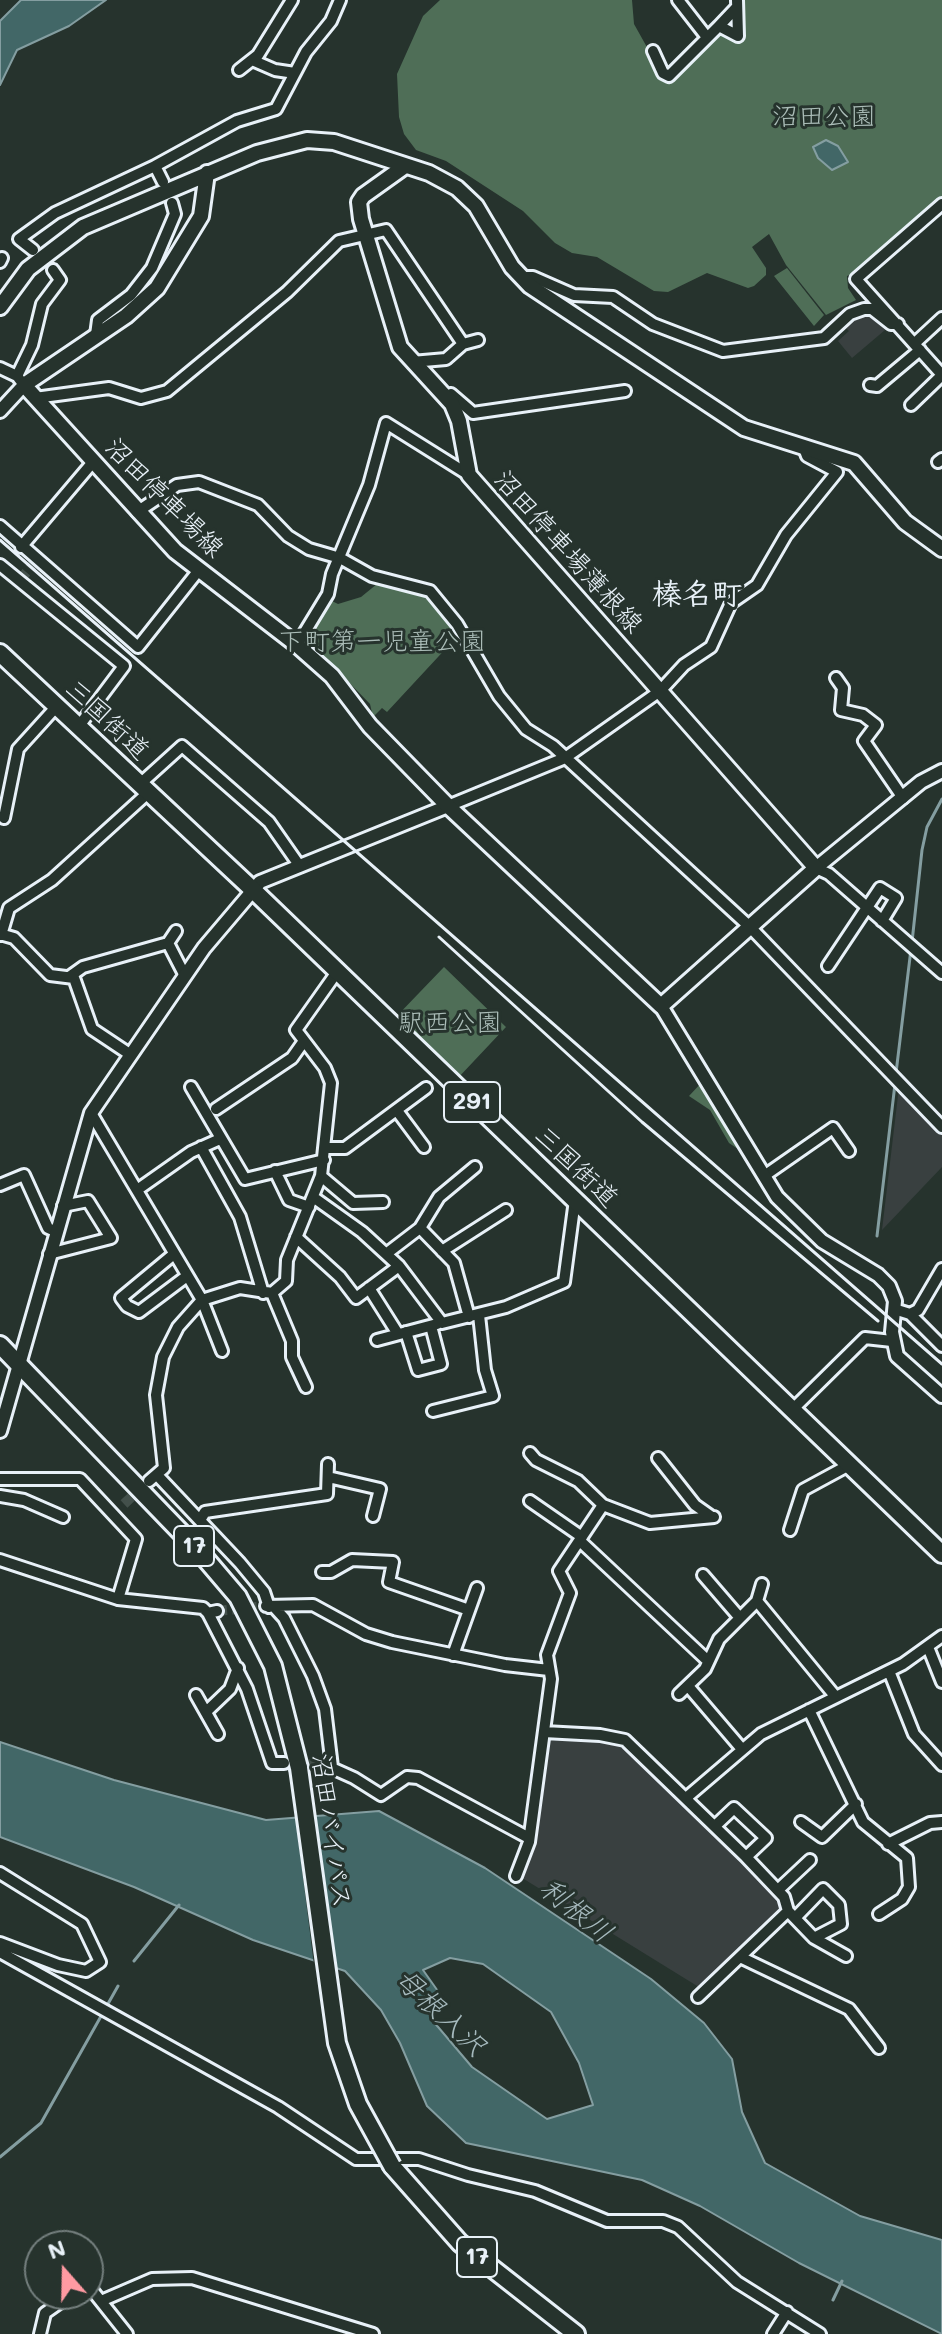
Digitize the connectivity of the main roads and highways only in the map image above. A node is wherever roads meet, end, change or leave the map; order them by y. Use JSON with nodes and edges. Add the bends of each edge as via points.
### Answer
{"nodes":[{"id":1,"x":405,"y":166,"type":"junction"},
{"id":2,"x":207,"y":173,"type":"junction"},
{"id":3,"x":3,"y":302,"type":"edge"},
{"id":4,"x":942,"y":549,"type":"edge"},
{"id":5,"x":0,"y":653,"type":"edge"},
{"id":6,"x":750,"y":927,"type":"joint"},
{"id":7,"x":0,"y":1345,"type":"edge"},
{"id":8,"x":941,"y":1547,"type":"edge"},
{"id":9,"x":576,"y":2334,"type":"edge"}],
"edges":[{"from":1,"to":2,"type":"main road","via":[[334,142],[307,140]]},
{"from":1,"to":4,"type":"main road","via":[[439,178],[476,206],[520,277],[744,428],[854,463],[905,522]]},
{"from":1,"to":6,"type":"main road","name":"沼田停車場薄根線","via":[[359,202],[365,233],[400,347],[442,391],[459,421],[469,475],[816,868]]},
{"from":2,"to":3,"type":"main road","via":[[66,236],[28,269]]},
{"from":2,"to":6,"type":"main road","name":"沼田停車場線","via":[[201,216],[167,273],[141,304],[20,380],[137,512],[346,691],[370,726],[448,806],[661,1006]]},
{"from":5,"to":8,"type":"highway","name":"三国街道","number":"291"},
{"from":7,"to":9,"type":"highway","name":"沼田バイパス","number":"17","bridge":true,"via":[[238,1597],[273,1666],[337,2043],[358,2104],[392,2166],[460,2243]]}]}
